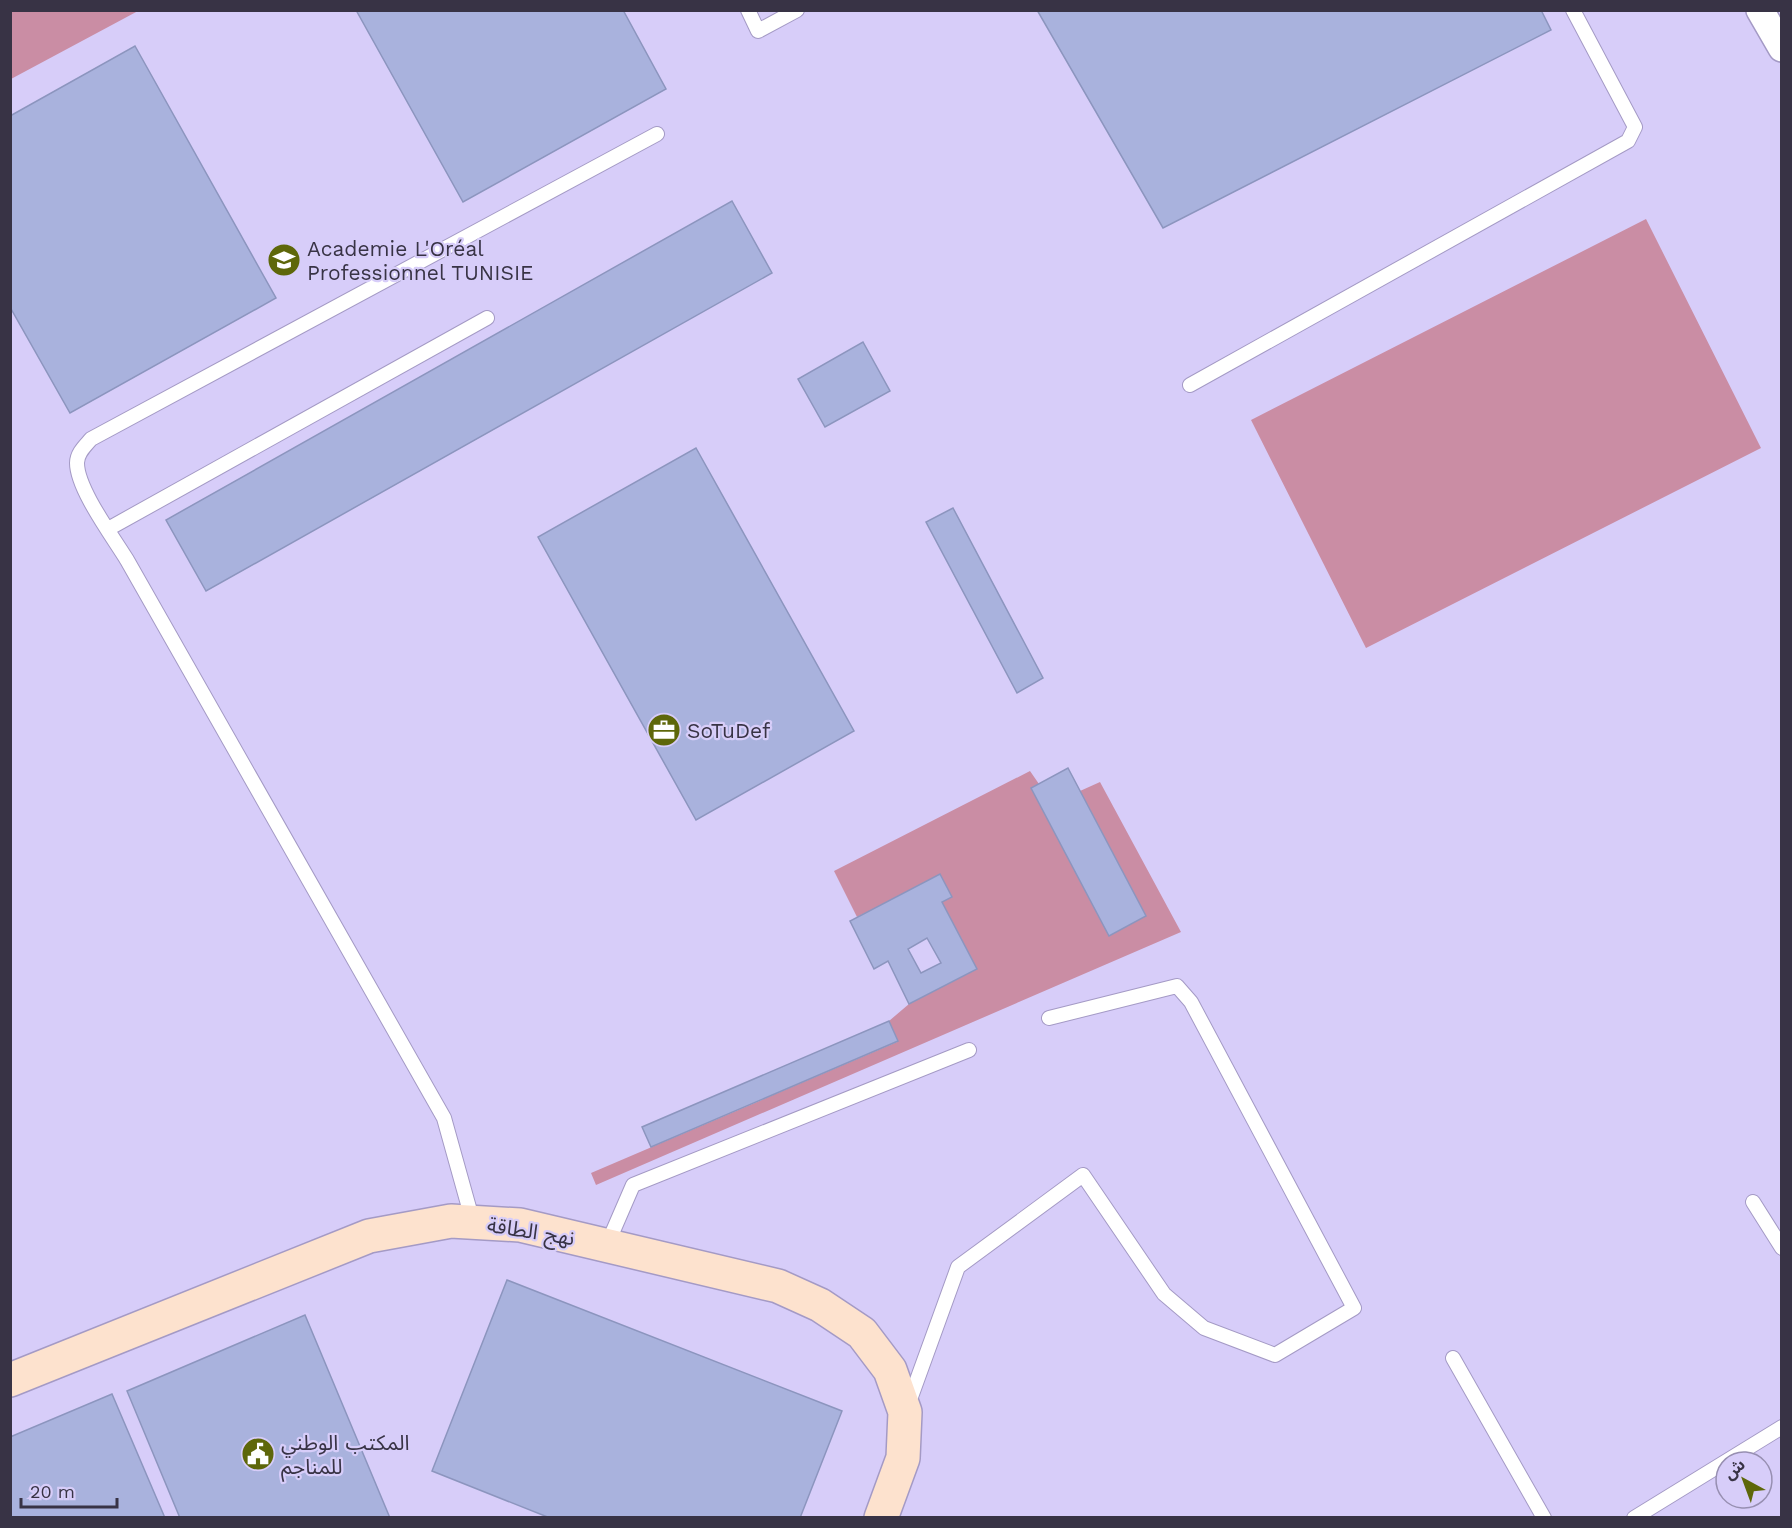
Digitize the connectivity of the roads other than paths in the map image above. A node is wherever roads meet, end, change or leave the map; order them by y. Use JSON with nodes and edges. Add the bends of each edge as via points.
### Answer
{"nodes":[{"id":1,"x":748,"y":10,"type":"edge"},
{"id":2,"x":797,"y":10,"type":"edge"},
{"id":3,"x":1572,"y":10,"type":"edge"},
{"id":4,"x":1760,"y":10,"type":"edge"},
{"id":5,"x":1782,"y":48,"type":"edge"},
{"id":6,"x":657,"y":134,"type":"dead end"},
{"id":7,"x":487,"y":318,"type":"dead end"},
{"id":8,"x":1190,"y":385,"type":"dead end"},
{"id":9,"x":108,"y":529,"type":"junction"},
{"id":10,"x":1048,"y":1018,"type":"dead end"},
{"id":11,"x":969,"y":1050,"type":"dead end"},
{"id":12,"x":1753,"y":1202,"type":"dead end"},
{"id":13,"x":473,"y":1222,"type":"junction"},
{"id":14,"x":607,"y":1245,"type":"junction"},
{"id":15,"x":1782,"y":1248,"type":"edge"},
{"id":16,"x":1453,"y":1358,"type":"dead end"},
{"id":17,"x":10,"y":1380,"type":"edge"},
{"id":18,"x":905,"y":1412,"type":"junction"},
{"id":19,"x":1782,"y":1427,"type":"edge"},
{"id":20,"x":881,"y":1518,"type":"edge"},
{"id":21,"x":1544,"y":1518,"type":"edge"},
{"id":22,"x":1634,"y":1518,"type":"edge"}],
"edges":[{"from":1,"to":2,"type":"lane","via":[[758,31]]},
{"from":3,"to":8,"type":"lane","via":[[1635,127],[1628,141]]},
{"from":4,"to":5,"type":"street"},
{"from":6,"to":9,"type":"lane","via":[[91,439],[77,461],[79,475]]},
{"from":7,"to":9,"type":"lane"},
{"from":9,"to":13,"type":"lane","via":[[444,1118]]},
{"from":10,"to":18,"type":"lane","via":[[1177,986],[1191,1002],[1354,1308],[1275,1355],[1204,1328],[1164,1294],[1083,1175],[958,1267]]},
{"from":11,"to":14,"type":"lane","via":[[633,1185]]},
{"from":12,"to":15,"type":"lane"},
{"from":13,"to":14,"type":"street","name":"نهج الطاقة","via":[[520,1225]]},
{"from":13,"to":17,"type":"street","name":"نهج الطاقة","via":[[450,1221],[369,1236]]},
{"from":14,"to":18,"type":"street","name":"نهج الطاقة","via":[[778,1286],[820,1305],[862,1333],[890,1370]]},
{"from":16,"to":21,"type":"lane"},
{"from":18,"to":20,"type":"street","name":"نهج الطاقة","via":[[903,1458]]},
{"from":19,"to":22,"type":"lane"}]}
